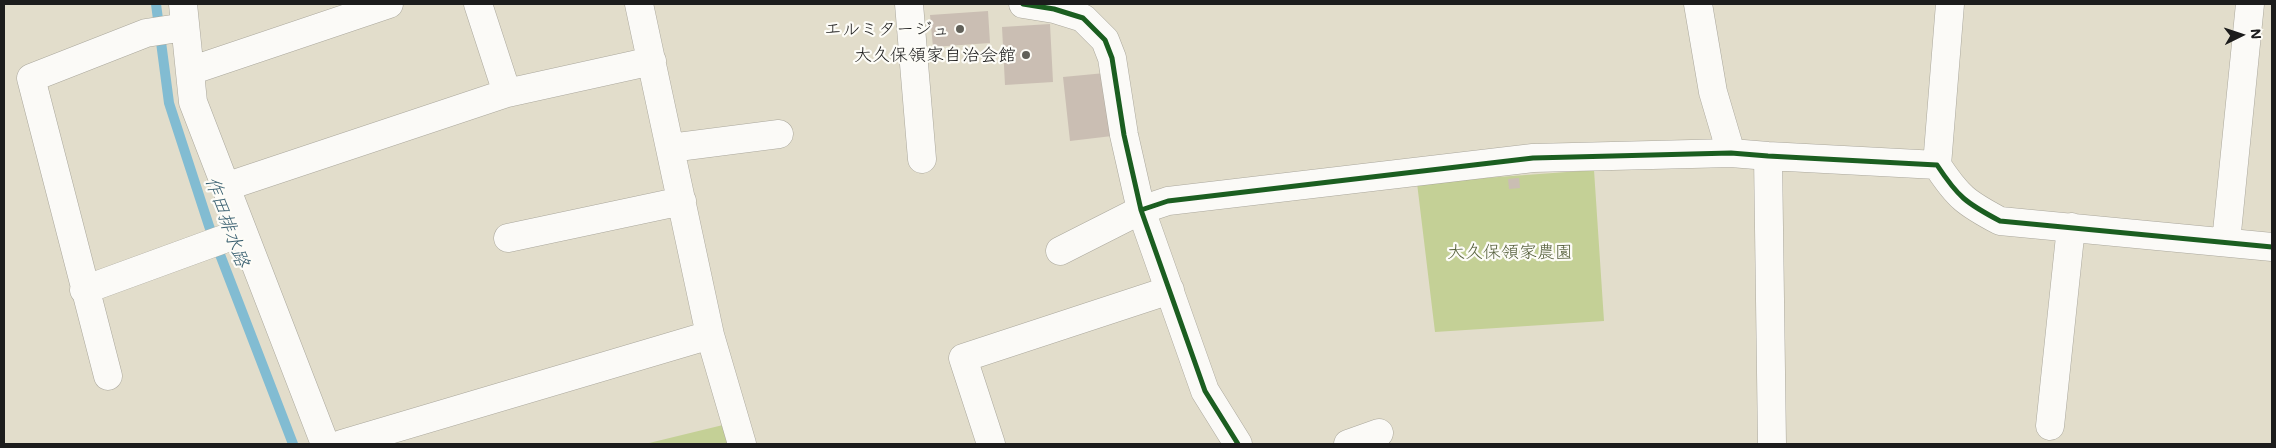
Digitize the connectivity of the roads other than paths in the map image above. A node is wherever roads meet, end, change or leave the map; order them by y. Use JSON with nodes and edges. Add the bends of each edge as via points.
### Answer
{"nodes":[{"id":1,"x":389,"y":4,"type":"edge"},
{"id":2,"x":478,"y":4,"type":"edge"},
{"id":3,"x":639,"y":4,"type":"edge"},
{"id":4,"x":909,"y":4,"type":"edge"},
{"id":5,"x":1023,"y":4,"type":"edge"},
{"id":6,"x":1698,"y":4,"type":"edge"},
{"id":7,"x":1950,"y":4,"type":"edge"},
{"id":8,"x":2250,"y":4,"type":"edge"},
{"id":9,"x":171,"y":23,"type":"edge"},
{"id":10,"x":652,"y":61,"type":"junction"},
{"id":11,"x":190,"y":71,"type":"junction"},
{"id":12,"x":507,"y":93,"type":"junction"},
{"id":13,"x":779,"y":134,"type":"dead end"},
{"id":14,"x":670,"y":148,"type":"junction"},
{"id":15,"x":1731,"y":153,"type":"junction"},
{"id":16,"x":1768,"y":156,"type":"junction"},
{"id":17,"x":922,"y":158,"type":"dead end"},
{"id":18,"x":1937,"y":165,"type":"junction"},
{"id":19,"x":225,"y":186,"type":"junction"},
{"id":20,"x":682,"y":201,"type":"junction"},
{"id":21,"x":1141,"y":210,"type":"junction"},
{"id":22,"x":2071,"y":227,"type":"junction"},
{"id":23,"x":508,"y":238,"type":"dead end"},
{"id":24,"x":224,"y":239,"type":"junction"},
{"id":25,"x":2226,"y":242,"type":"junction"},
{"id":26,"x":2272,"y":247,"type":"edge"},
{"id":27,"x":1060,"y":251,"type":"dead end"},
{"id":28,"x":84,"y":290,"type":"junction"},
{"id":29,"x":1170,"y":290,"type":"junction"},
{"id":30,"x":710,"y":335,"type":"junction"},
{"id":31,"x":108,"y":376,"type":"dead end"},
{"id":32,"x":2050,"y":426,"type":"dead end"},
{"id":33,"x":1379,"y":433,"type":"dead end"},
{"id":34,"x":325,"y":444,"type":"edge"},
{"id":35,"x":342,"y":444,"type":"edge"},
{"id":36,"x":742,"y":444,"type":"edge"},
{"id":37,"x":991,"y":444,"type":"edge"},
{"id":38,"x":1238,"y":444,"type":"edge"},
{"id":39,"x":1348,"y":444,"type":"edge"},
{"id":40,"x":1772,"y":444,"type":"edge"}],
"edges":[{"from":1,"to":11,"type":"street"},
{"from":2,"to":12,"type":"street"},
{"from":3,"to":10,"type":"street"},
{"from":4,"to":17,"type":"street"},
{"from":5,"to":21,"type":"street","via":[[1083,18],[1105,40],[1112,58],[1124,135]]},
{"from":6,"to":15,"type":"street","via":[[1713,92]]},
{"from":7,"to":18,"type":"street"},
{"from":8,"to":25,"type":"street"},
{"from":9,"to":11,"type":"street"},
{"from":9,"to":28,"type":"street","via":[[30,78]]},
{"from":10,"to":12,"type":"street"},
{"from":10,"to":14,"type":"street"},
{"from":11,"to":19,"type":"street","via":[[193,102]]},
{"from":12,"to":19,"type":"street"},
{"from":13,"to":14,"type":"street"},
{"from":14,"to":20,"type":"street"},
{"from":15,"to":16,"type":"street"},
{"from":15,"to":21,"type":"street","via":[[1533,158],[1168,201]]},
{"from":16,"to":18,"type":"street"},
{"from":16,"to":40,"type":"street"},
{"from":18,"to":22,"type":"street","via":[[1954,191],[1972,207],[2000,221]]},
{"from":19,"to":24,"type":"street"},
{"from":20,"to":23,"type":"street"},
{"from":20,"to":30,"type":"street"},
{"from":21,"to":27,"type":"street"},
{"from":21,"to":29,"type":"street"},
{"from":22,"to":25,"type":"street"},
{"from":22,"to":32,"type":"street"},
{"from":24,"to":28,"type":"street"},
{"from":24,"to":34,"type":"street"},
{"from":25,"to":26,"type":"street"},
{"from":28,"to":31,"type":"street"},
{"from":29,"to":37,"type":"street","via":[[963,358]]},
{"from":29,"to":38,"type":"street","via":[[1205,391]]},
{"from":30,"to":35,"type":"street"},
{"from":30,"to":36,"type":"street"},
{"from":33,"to":39,"type":"street"}]}
